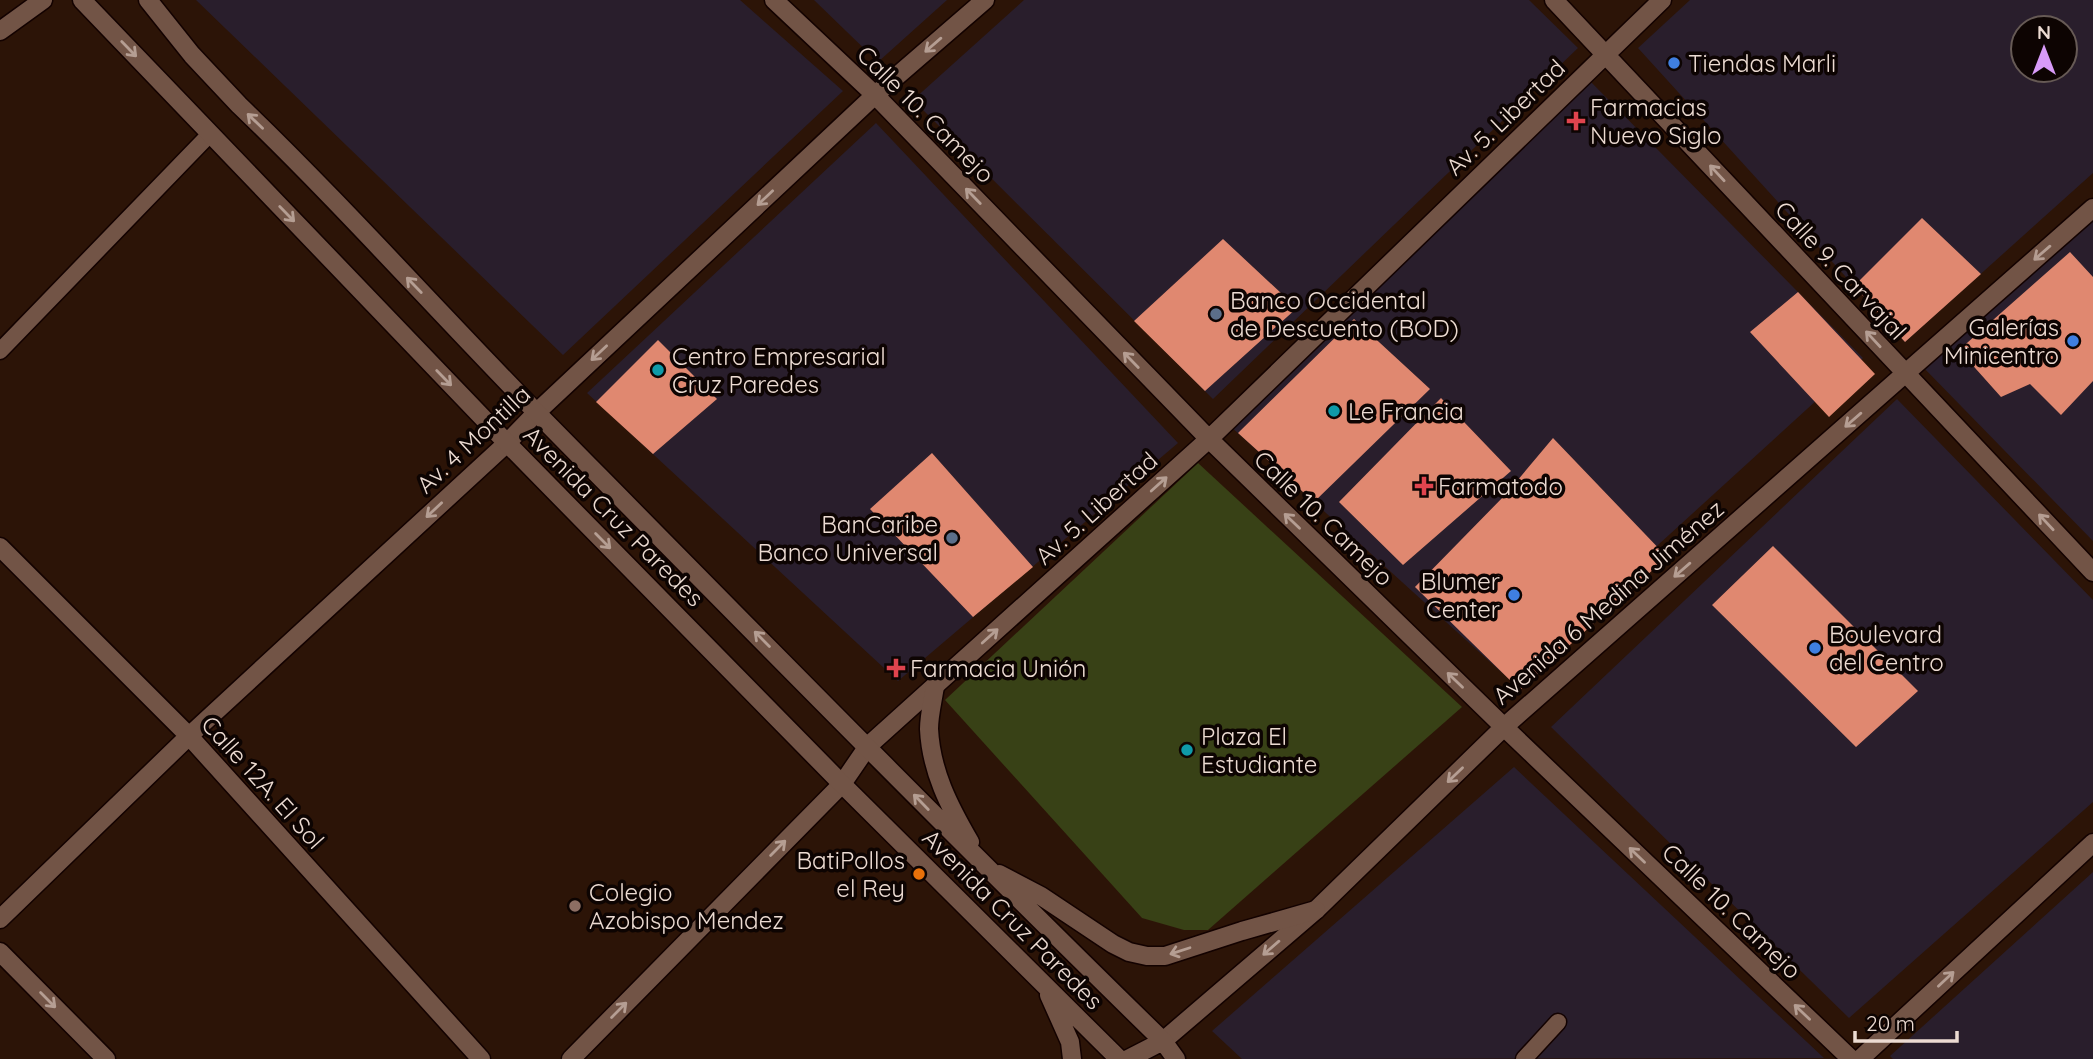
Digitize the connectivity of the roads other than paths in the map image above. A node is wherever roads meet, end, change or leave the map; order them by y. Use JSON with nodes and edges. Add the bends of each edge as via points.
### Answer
{"nodes":[{"id":1,"x":43,"y":0,"type":"edge"},
{"id":2,"x":82,"y":0,"type":"edge"},
{"id":3,"x":148,"y":0,"type":"edge"},
{"id":4,"x":774,"y":0,"type":"edge"},
{"id":5,"x":985,"y":0,"type":"edge"},
{"id":6,"x":1554,"y":0,"type":"edge"},
{"id":7,"x":1662,"y":0,"type":"edge"},
{"id":8,"x":0,"y":31,"type":"edge"},
{"id":9,"x":1606,"y":54,"type":"junction"},
{"id":10,"x":875,"y":95,"type":"junction"},
{"id":11,"x":210,"y":134,"type":"junction"},
{"id":12,"x":2093,"y":208,"type":"edge"},
{"id":13,"x":0,"y":351,"type":"edge"},
{"id":14,"x":1905,"y":374,"type":"junction"},
{"id":15,"x":537,"y":412,"type":"junction"},
{"id":16,"x":1209,"y":439,"type":"junction"},
{"id":17,"x":507,"y":443,"type":"junction"},
{"id":18,"x":0,"y":547,"type":"edge"},
{"id":19,"x":2093,"y":572,"type":"edge"},
{"id":20,"x":935,"y":686,"type":"junction"},
{"id":21,"x":1504,"y":727,"type":"junction"},
{"id":22,"x":188,"y":736,"type":"junction"},
{"id":23,"x":868,"y":746,"type":"junction"},
{"id":24,"x":842,"y":783,"type":"junction"},
{"id":25,"x":2093,"y":843,"type":"edge"},
{"id":26,"x":986,"y":868,"type":"junction"},
{"id":27,"x":1316,"y":910,"type":"junction"},
{"id":28,"x":0,"y":919,"type":"edge"},
{"id":29,"x":0,"y":952,"type":"edge"},
{"id":30,"x":1045,"y":985,"type":"junction"},
{"id":31,"x":1559,"y":1022,"type":"dead end"},
{"id":32,"x":1163,"y":1050,"type":"edge"},
{"id":33,"x":106,"y":1059,"type":"edge"},
{"id":34,"x":481,"y":1059,"type":"edge"},
{"id":35,"x":571,"y":1059,"type":"edge"},
{"id":36,"x":1072,"y":1059,"type":"edge"},
{"id":37,"x":1119,"y":1059,"type":"edge"},
{"id":38,"x":1128,"y":1059,"type":"edge"},
{"id":39,"x":1176,"y":1059,"type":"edge"},
{"id":40,"x":1524,"y":1059,"type":"edge"},
{"id":41,"x":1851,"y":1059,"type":"edge"},
{"id":42,"x":1860,"y":1059,"type":"edge"}],
"edges":[{"from":1,"to":8,"type":"street"},
{"from":2,"to":11,"type":"street","name":"Avenida Cruz Paredes","one_way":true},
{"from":15,"to":3,"type":"street","name":"Avenida Cruz Paredes","one_way":true,"via":[[230,96]]},
{"from":4,"to":10,"type":"street","name":"Calle 10. Camejo"},
{"from":5,"to":10,"type":"street","name":"Av. 4 Montilla","one_way":true},
{"from":6,"to":9,"type":"street","name":"Calle 9. Carvajal"},
{"from":7,"to":9,"type":"street","name":"Av. 5. Libertad"},
{"from":14,"to":9,"type":"street","name":"Calle 9. Carvajal","one_way":true},
{"from":9,"to":16,"type":"street","name":"Av. 5. Libertad"},
{"from":10,"to":15,"type":"street","name":"Av. 4 Montilla","one_way":true},
{"from":16,"to":10,"type":"street","name":"Calle 10. Camejo","one_way":true},
{"from":11,"to":13,"type":"lane"},
{"from":11,"to":17,"type":"street","name":"Avenida Cruz Paredes","one_way":true},
{"from":12,"to":14,"type":"street","name":"Avenida 6 Medina Jiménez","one_way":true},
{"from":19,"to":14,"type":"street","name":"Calle 9. Carvajal","one_way":true},
{"from":14,"to":21,"type":"street","name":"Avenida 6 Medina Jiménez","one_way":true},
{"from":15,"to":17,"type":"street","name":"Av. 4 Montilla"},
{"from":23,"to":15,"type":"street","name":"Avenida Cruz Paredes","one_way":true},
{"from":20,"to":16,"type":"street","name":"Av. 5. Libertad","one_way":true},
{"from":21,"to":16,"type":"street","name":"Calle 10. Camejo","one_way":true},
{"from":17,"to":22,"type":"street","name":"Av. 4 Montilla","one_way":true},
{"from":17,"to":24,"type":"street","name":"Avenida Cruz Paredes","one_way":true},
{"from":18,"to":22,"type":"street","name":"Calle 12A. El Sol"},
{"from":20,"to":23,"type":"street","name":"Av. 5. Libertad"},
{"from":20,"to":26,"type":"street","via":[[929,727],[937,775],[952,811]]},
{"from":21,"to":27,"type":"street","name":"Avenida 6 Medina Jiménez","one_way":true},
{"from":41,"to":21,"type":"street","name":"Calle 10. Camejo","one_way":true},
{"from":22,"to":28,"type":"street","name":"Av. 4 Montilla"},
{"from":22,"to":34,"type":"street","name":"Calle 12A. El Sol"},
{"from":23,"to":24,"type":"street","name":"Av. 5. Libertad"},
{"from":26,"to":23,"type":"street","name":"Avenida Cruz Paredes","one_way":true},
{"from":24,"to":30,"type":"street","name":"Avenida Cruz Paredes"},
{"from":35,"to":24,"type":"street","name":"Av. 5. Libertad","one_way":true},
{"from":42,"to":25,"type":"street","one_way":true},
{"from":27,"to":26,"type":"street","one_way":true,"via":[[1165,957],[1147,956],[1113,944],[1041,896]]},
{"from":26,"to":32,"type":"street","name":"Avenida Cruz Paredes"},
{"from":27,"to":32,"type":"street","name":"Avenida 6 Medina Jiménez","one_way":true},
{"from":29,"to":33,"type":"street","one_way":true},
{"from":30,"to":36,"type":"street","via":[[1070,1042]]},
{"from":30,"to":37,"type":"street","name":"Avenida Cruz Paredes"},
{"from":31,"to":40,"type":"lane"},
{"from":32,"to":38,"type":"street","name":"Avenida 6 Medina Jiménez"},
{"from":32,"to":39,"type":"street","name":"Avenida Cruz Paredes"}]}
